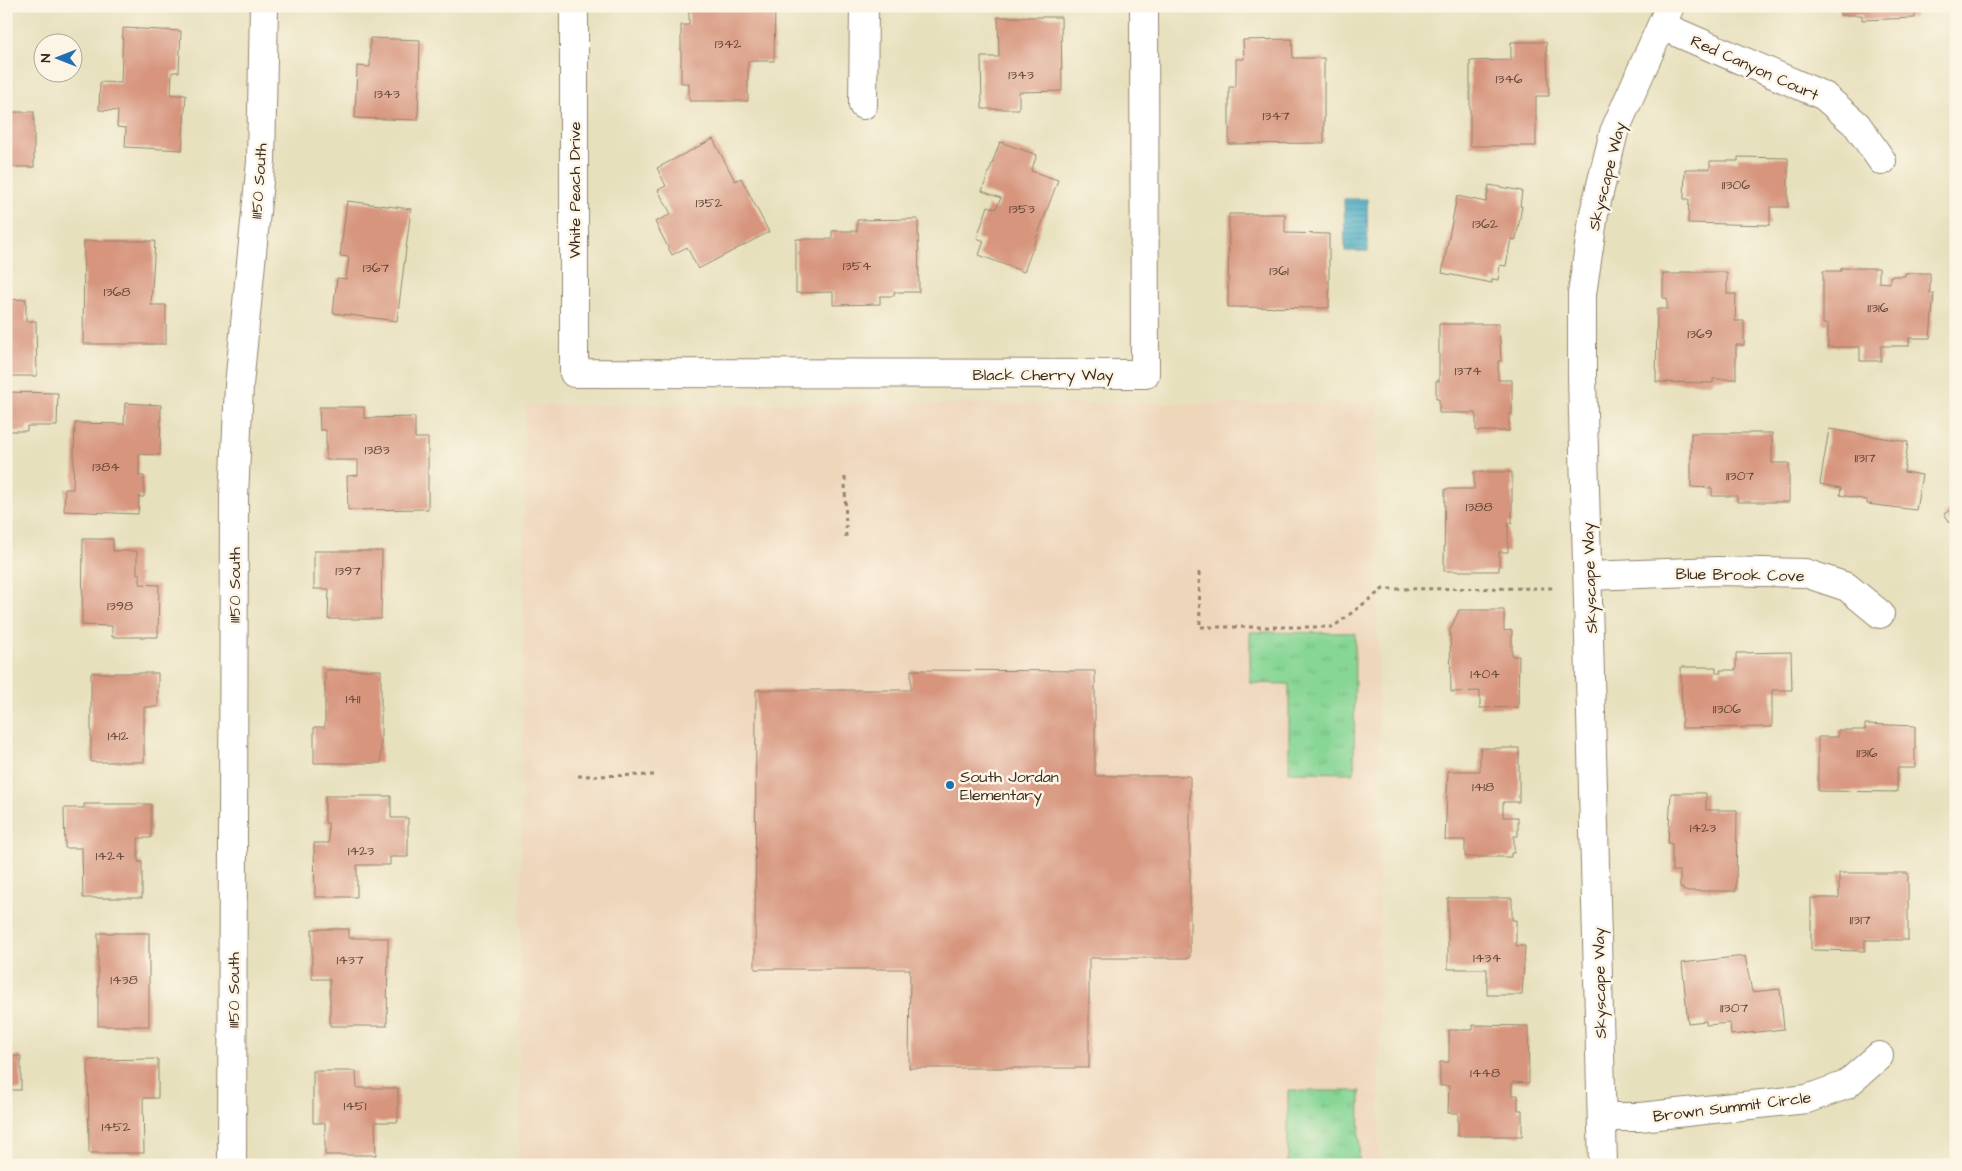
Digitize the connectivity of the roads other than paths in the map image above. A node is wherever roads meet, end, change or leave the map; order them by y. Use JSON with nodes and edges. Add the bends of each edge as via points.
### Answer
{"nodes":[{"id":1,"x":264,"y":6,"type":"edge"},
{"id":2,"x":574,"y":6,"type":"edge"},
{"id":3,"x":864,"y":6,"type":"edge"},
{"id":4,"x":1144,"y":6,"type":"edge"},
{"id":5,"x":1666,"y":16,"type":"edge"},
{"id":6,"x":864,"y":105,"type":"dead end"},
{"id":7,"x":1882,"y":160,"type":"dead end"},
{"id":8,"x":574,"y":373,"type":"joint"},
{"id":9,"x":1589,"y":576,"type":"junction"},
{"id":10,"x":1880,"y":614,"type":"dead end"},
{"id":11,"x":1879,"y":1056,"type":"dead end"},
{"id":12,"x":1602,"y":1117,"type":"junction"},
{"id":13,"x":232,"y":1165,"type":"edge"},
{"id":14,"x":1603,"y":1165,"type":"edge"}],
"edges":[{"from":1,"to":13,"type":"street","name":"11150 South","via":[[262,161],[239,385],[234,498]]},
{"from":2,"to":8,"type":"street","name":"White Peach Drive"},
{"from":3,"to":6,"type":"street"},
{"from":4,"to":8,"type":"street","name":"Black Cherry Way","via":[[1146,374]]},
{"from":5,"to":7,"type":"street","name":"Red Canyon Court","via":[[1824,96],[1857,125]]},
{"from":5,"to":9,"type":"street","name":"Skyscape Way","via":[[1614,132],[1594,213],[1582,294]]},
{"from":9,"to":10,"type":"street","name":"Blue Brook Cove","via":[[1718,572],[1806,574],[1847,587]]},
{"from":9,"to":12,"type":"street","name":"Skyscape Way"},
{"from":11,"to":12,"type":"street","name":"Brown Summit Circle","via":[[1846,1085],[1806,1099],[1640,1117]]},
{"from":12,"to":14,"type":"street","name":"Skyscape Way"}]}
